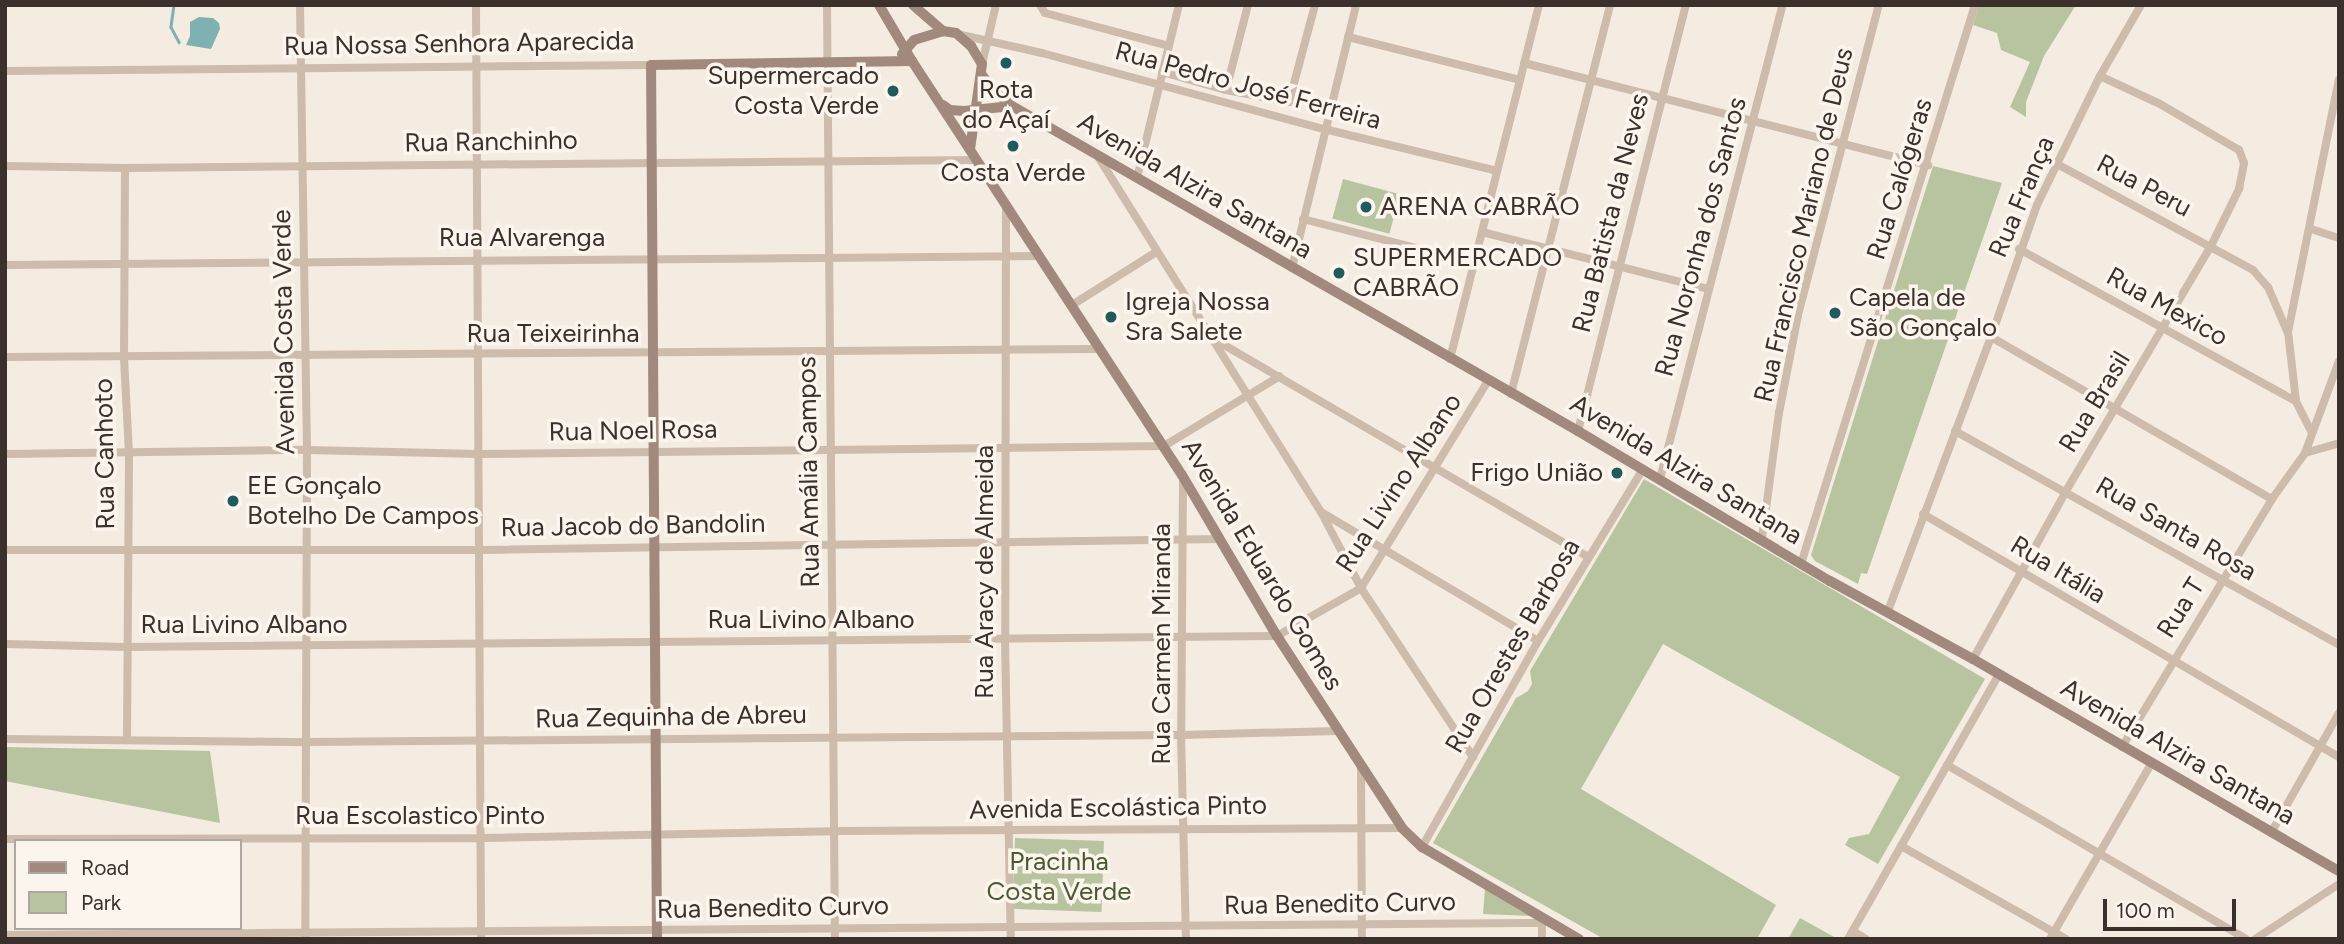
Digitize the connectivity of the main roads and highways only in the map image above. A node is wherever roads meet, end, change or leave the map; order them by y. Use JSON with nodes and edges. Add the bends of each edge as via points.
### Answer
{"nodes":[{"id":1,"x":880,"y":5,"type":"edge"},
{"id":2,"x":913,"y":5,"type":"edge"},
{"id":3,"x":943,"y":31,"type":"junction"},
{"id":4,"x":906,"y":51,"type":"junction"},
{"id":5,"x":891,"y":61,"type":"junction"},
{"id":6,"x":912,"y":61,"type":"junction"},
{"id":7,"x":982,"y":69,"type":"junction"},
{"id":8,"x":939,"y":101,"type":"junction"},
{"id":9,"x":1012,"y":106,"type":"junction"},
{"id":10,"x":976,"y":109,"type":"junction"},
{"id":11,"x":970,"y":149,"type":"junction"},
{"id":12,"x":2339,"y":871,"type":"edge"},
{"id":13,"x":657,"y":935,"type":"edge"},
{"id":14,"x":1579,"y":939,"type":"edge"}],
"edges":[{"from":1,"to":4,"type":"main road"},
{"from":2,"to":3,"type":"main road"},
{"from":3,"to":4,"type":"main road","via":[[923,35]]},
{"from":3,"to":7,"type":"main road","via":[[956,33],[971,46]]},
{"from":4,"to":5,"type":"main road"},
{"from":4,"to":6,"type":"main road"},
{"from":5,"to":6,"type":"main road","name":"Rua Nossa Senhora Aparecida"},
{"from":5,"to":13,"type":"main road","name":"Rua Nossa Senhora Aparecida","via":[[651,65]]},
{"from":6,"to":8,"type":"main road"},
{"from":7,"to":9,"type":"main road","name":"Avenida Alzira Santana","via":[[996,93]]},
{"from":7,"to":10,"type":"main road"},
{"from":8,"to":10,"type":"main road","via":[[950,110]]},
{"from":8,"to":11,"type":"main road","name":"Avenida Eduardo Gomes"},
{"from":9,"to":10,"type":"main road"},
{"from":9,"to":12,"type":"main road","name":"Avenida Alzira Santana"},
{"from":10,"to":11,"type":"main road"},
{"from":11,"to":14,"type":"main road","name":"Avenida Eduardo Gomes","via":[[1164,446],[1277,636],[1402,828],[1422,847]]}]}
